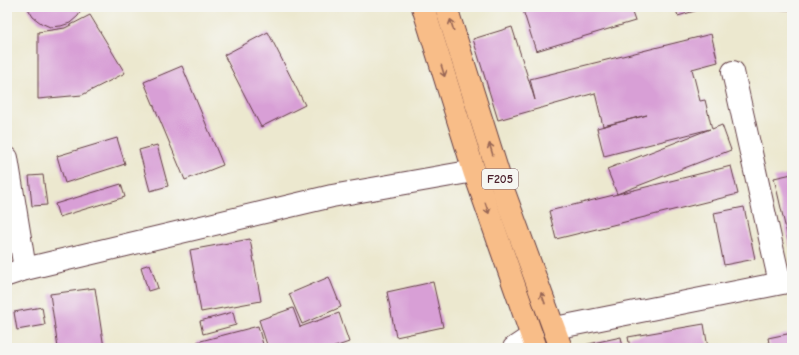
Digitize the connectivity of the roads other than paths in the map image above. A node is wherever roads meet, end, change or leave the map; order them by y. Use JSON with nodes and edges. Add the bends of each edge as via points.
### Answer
{"nodes":[{"id":1,"x":423,"y":7,"type":"edge"},
{"id":2,"x":446,"y":7,"type":"edge"},
{"id":3,"x":733,"y":72,"type":"dead end"},
{"id":4,"x":7,"y":158,"type":"edge"},
{"id":5,"x":474,"y":171,"type":"junction"},
{"id":6,"x":16,"y":272,"type":"edge"},
{"id":7,"x":786,"y":282,"type":"edge"},
{"id":8,"x":558,"y":338,"type":"edge"},
{"id":9,"x":527,"y":344,"type":"edge"}],
"edges":[{"from":1,"to":5,"type":"main road","number":"F205","one_way":true},
{"from":8,"to":2,"type":"main road","number":"F205","one_way":true,"via":[[504,192]]},
{"from":3,"to":7,"type":"street"},
{"from":4,"to":6,"type":"street"},
{"from":5,"to":6,"type":"street","via":[[332,196]]},
{"from":5,"to":9,"type":"main road","number":"F205","one_way":true},
{"from":7,"to":8,"type":"street"}]}
